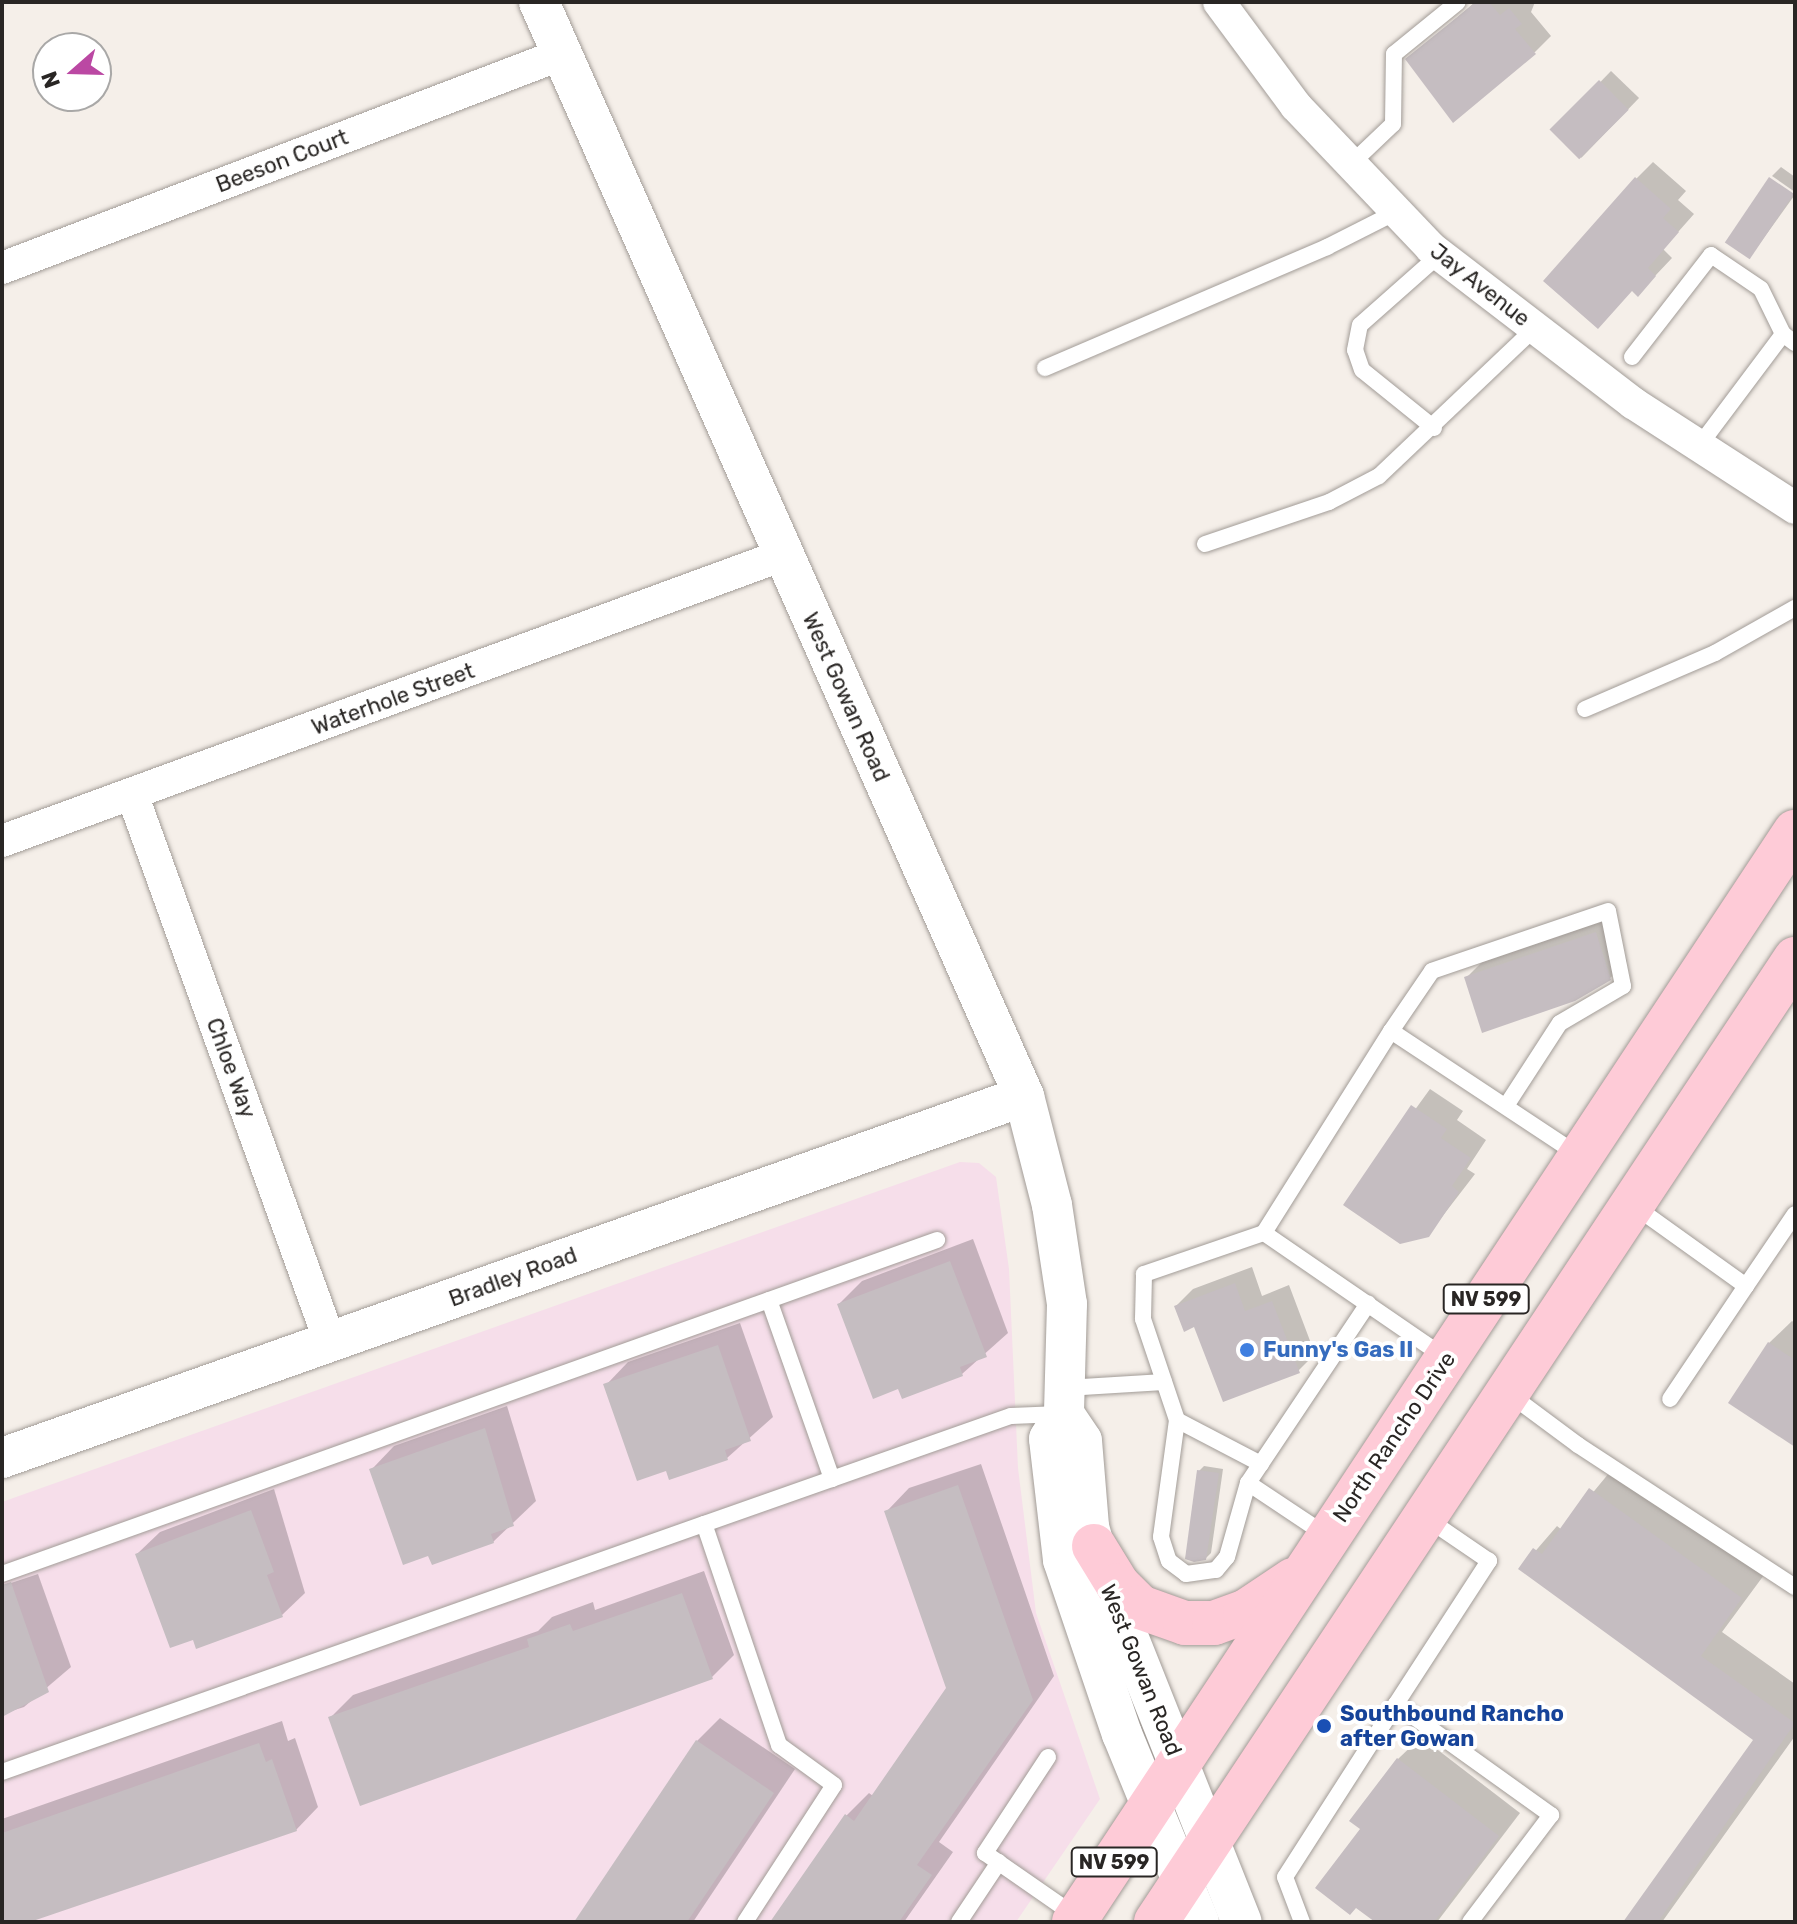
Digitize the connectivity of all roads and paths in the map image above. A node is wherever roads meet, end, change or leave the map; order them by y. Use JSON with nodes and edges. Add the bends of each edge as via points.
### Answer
{"nodes":[{"id":1,"x":539,"y":2,"type":"edge"},
{"id":2,"x":1219,"y":2,"type":"edge"},
{"id":3,"x":1458,"y":2,"type":"edge"},
{"id":4,"x":562,"y":54,"type":"junction"},
{"id":5,"x":1351,"y":164,"type":"junction"},
{"id":6,"x":1396,"y":212,"type":"junction"},
{"id":7,"x":1439,"y":255,"type":"junction"},
{"id":8,"x":2,"y":268,"type":"edge"},
{"id":9,"x":1535,"y":328,"type":"junction"},
{"id":10,"x":1789,"y":339,"type":"edge"},
{"id":11,"x":1632,"y":357,"type":"dead end"},
{"id":12,"x":1045,"y":368,"type":"dead end"},
{"id":13,"x":1434,"y":428,"type":"junction"},
{"id":14,"x":1699,"y":446,"type":"junction"},
{"id":15,"x":1795,"y":508,"type":"edge"},
{"id":16,"x":1205,"y":544,"type":"dead end"},
{"id":17,"x":783,"y":555,"type":"junction"},
{"id":18,"x":1795,"y":608,"type":"edge"},
{"id":19,"x":1585,"y":709,"type":"dead end"},
{"id":20,"x":132,"y":794,"type":"junction"},
{"id":21,"x":1795,"y":832,"type":"edge"},
{"id":22,"x":2,"y":841,"type":"edge"},
{"id":23,"x":1795,"y":959,"type":"edge"},
{"id":24,"x":1391,"y":1031,"type":"junction"},
{"id":25,"x":1024,"y":1096,"type":"junction"},
{"id":26,"x":1506,"y":1106,"type":"junction"},
{"id":27,"x":1579,"y":1156,"type":"junction"},
{"id":28,"x":1633,"y":1205,"type":"junction"},
{"id":29,"x":1795,"y":1214,"type":"edge"},
{"id":30,"x":1264,"y":1233,"type":"junction"},
{"id":31,"x":937,"y":1240,"type":"dead end"},
{"id":32,"x":1746,"y":1286,"type":"junction"},
{"id":33,"x":769,"y":1300,"type":"junction"},
{"id":34,"x":1368,"y":1304,"type":"junction"},
{"id":35,"x":330,"y":1342,"type":"junction"},
{"id":36,"x":1447,"y":1359,"type":"junction"},
{"id":37,"x":1164,"y":1382,"type":"junction"},
{"id":38,"x":1507,"y":1392,"type":"junction"},
{"id":39,"x":1670,"y":1399,"type":"dead end"},
{"id":40,"x":1064,"y":1401,"type":"junction"},
{"id":41,"x":1177,"y":1420,"type":"junction"},
{"id":42,"x":2,"y":1458,"type":"edge"},
{"id":43,"x":1261,"y":1464,"type":"junction"},
{"id":44,"x":832,"y":1479,"type":"junction"},
{"id":45,"x":1248,"y":1483,"type":"junction"},
{"id":46,"x":1424,"y":1517,"type":"junction"},
{"id":47,"x":704,"y":1524,"type":"junction"},
{"id":48,"x":1328,"y":1536,"type":"junction"},
{"id":49,"x":1094,"y":1546,"type":"junction"},
{"id":50,"x":1305,"y":1572,"type":"junction"},
{"id":51,"x":2,"y":1574,"type":"edge"},
{"id":52,"x":1795,"y":1587,"type":"edge"},
{"id":53,"x":1396,"y":1704,"type":"junction"},
{"id":54,"x":1048,"y":1757,"type":"dead end"},
{"id":55,"x":1180,"y":1768,"type":"junction"},
{"id":56,"x":2,"y":1772,"type":"edge"},
{"id":57,"x":1153,"y":1809,"type":"junction"},
{"id":58,"x":1207,"y":1844,"type":"junction"},
{"id":59,"x":999,"y":1862,"type":"junction"},
{"id":60,"x":1182,"y":1881,"type":"junction"},
{"id":61,"x":1076,"y":1920,"type":"edge"},
{"id":62,"x":745,"y":1922,"type":"edge"},
{"id":63,"x":959,"y":1922,"type":"edge"},
{"id":64,"x":1156,"y":1922,"type":"edge"},
{"id":65,"x":1199,"y":1922,"type":"edge"},
{"id":66,"x":1242,"y":1922,"type":"edge"},
{"id":67,"x":1302,"y":1922,"type":"edge"},
{"id":68,"x":1470,"y":1922,"type":"edge"}],
"edges":[{"from":1,"to":4,"type":"street","name":"West Gowan Road"},
{"from":2,"to":5,"type":"street","name":"Jay Avenue","via":[[1296,106]]},
{"from":3,"to":5,"type":"lane","via":[[1394,54],[1393,124]]},
{"from":4,"to":8,"type":"street","name":"Beeson Court"},
{"from":4,"to":17,"type":"street","name":"West Gowan Road"},
{"from":5,"to":6,"type":"street","name":"Jay Avenue"},
{"from":6,"to":7,"type":"street","name":"Jay Avenue"},
{"from":6,"to":12,"type":"lane"},
{"from":7,"to":9,"type":"street","name":"Jay Avenue"},
{"from":7,"to":13,"type":"lane","via":[[1360,325],[1355,350],[1362,370]]},
{"from":9,"to":13,"type":"lane"},
{"from":9,"to":14,"type":"street","name":"Jay Avenue"},
{"from":10,"to":11,"type":"lane","via":[[1761,289],[1711,255]]},
{"from":10,"to":14,"type":"lane"},
{"from":13,"to":16,"type":"lane","via":[[1379,476],[1329,502]]},
{"from":14,"to":15,"type":"street","name":"Jay Avenue"},
{"from":17,"to":20,"type":"street","name":"Waterhole Street"},
{"from":17,"to":25,"type":"street","name":"West Gowan Road"},
{"from":18,"to":19,"type":"lane","via":[[1715,653]]},
{"from":20,"to":22,"type":"street","name":"Waterhole Street"},
{"from":20,"to":35,"type":"street","name":"Chloe Way"},
{"from":21,"to":27,"type":"main road","name":"North Rancho Drive","number":"NV 599"},
{"from":23,"to":28,"type":"main road","number":"NV 599"},
{"from":24,"to":26,"type":"lane"},
{"from":24,"to":26,"type":"lane","via":[[1432,971],[1608,911],[1623,986],[1560,1023]]},
{"from":24,"to":30,"type":"lane"},
{"from":25,"to":35,"type":"street","name":"Bradley Road"},
{"from":25,"to":40,"type":"street","name":"West Gowan Road","via":[[1052,1205],[1067,1304]]},
{"from":26,"to":27,"type":"lane"},
{"from":27,"to":36,"type":"main road","name":"North Rancho Drive","number":"NV 599"},
{"from":28,"to":32,"type":"lane"},
{"from":28,"to":38,"type":"main road","number":"NV 599"},
{"from":29,"to":32,"type":"lane"},
{"from":30,"to":34,"type":"lane"},
{"from":30,"to":37,"type":"lane","via":[[1144,1274],[1143,1319]]},
{"from":31,"to":33,"type":"lane"},
{"from":32,"to":39,"type":"lane"},
{"from":33,"to":44,"type":"lane"},
{"from":33,"to":51,"type":"lane"},
{"from":34,"to":36,"type":"lane"},
{"from":34,"to":43,"type":"lane"},
{"from":35,"to":42,"type":"street","name":"Bradley Road"},
{"from":36,"to":48,"type":"main road","name":"North Rancho Drive","number":"NV 599"},
{"from":37,"to":40,"type":"lane"},
{"from":37,"to":41,"type":"lane"},
{"from":38,"to":46,"type":"main road","number":"NV 599"},
{"from":38,"to":52,"type":"lane","via":[[1578,1445]]},
{"from":40,"to":44,"type":"lane"},
{"from":40,"to":49,"type":"street","name":"West Gowan Road","via":[[1082,1441]]},
{"from":40,"to":57,"type":"street","name":"West Gowan Road","via":[[1049,1439],[1063,1560],[1075,1605]]},
{"from":41,"to":43,"type":"lane"},
{"from":41,"to":45,"type":"lane","via":[[1161,1537],[1169,1561],[1186,1574],[1216,1570],[1227,1557]]},
{"from":43,"to":45,"type":"lane"},
{"from":44,"to":47,"type":"lane"},
{"from":45,"to":48,"type":"lane"},
{"from":46,"to":53,"type":"lane","via":[[1489,1561]]},
{"from":46,"to":58,"type":"main road","number":"NV 599"},
{"from":47,"to":56,"type":"lane"},
{"from":47,"to":62,"type":"lane","via":[[779,1745],[834,1785]]},
{"from":48,"to":50,"type":"main road","name":"North Rancho Drive","number":"NV 599"},
{"from":49,"to":50,"type":"main road","via":[[1118,1585],[1140,1607],[1185,1623],[1214,1623],[1245,1612]]},
{"from":49,"to":55,"type":"street","name":"West Gowan Road"},
{"from":50,"to":55,"type":"main road","name":"North Rancho Drive","number":"NV 599"},
{"from":53,"to":67,"type":"lane","via":[[1285,1877]]},
{"from":53,"to":68,"type":"lane","via":[[1551,1815]]},
{"from":54,"to":59,"type":"lane","via":[[985,1853]]},
{"from":55,"to":57,"type":"main road","name":"North Rancho Drive","number":"NV 599"},
{"from":55,"to":58,"type":"street","name":"West Gowan Road"},
{"from":57,"to":60,"type":"street","name":"West Gowan Road"},
{"from":57,"to":61,"type":"main road","name":"North Rancho Drive","number":"NV 599"},
{"from":58,"to":60,"type":"main road","number":"NV 599"},
{"from":58,"to":66,"type":"street","name":"West Gowan Road"},
{"from":59,"to":61,"type":"lane"},
{"from":59,"to":63,"type":"lane"},
{"from":60,"to":64,"type":"main road","number":"NV 599"},
{"from":60,"to":65,"type":"street","name":"West Gowan Road"}]}
